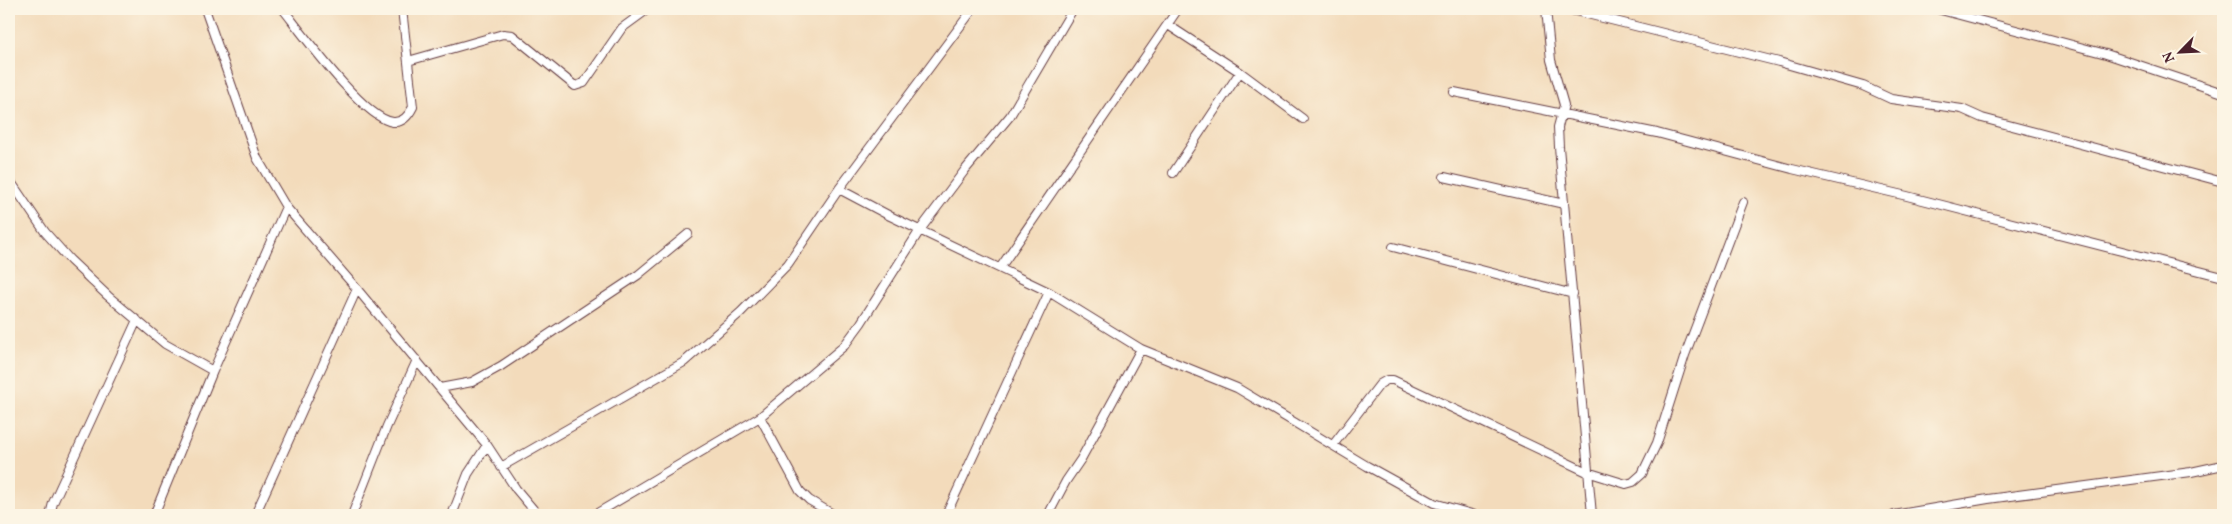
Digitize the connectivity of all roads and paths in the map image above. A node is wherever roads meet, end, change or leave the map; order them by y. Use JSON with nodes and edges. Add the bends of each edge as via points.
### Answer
{"nodes":[{"id":1,"x":205,"y":9,"type":"edge"},
{"id":2,"x":283,"y":9,"type":"edge"},
{"id":3,"x":402,"y":9,"type":"edge"},
{"id":4,"x":648,"y":9,"type":"edge"},
{"id":5,"x":973,"y":9,"type":"edge"},
{"id":6,"x":1073,"y":9,"type":"edge"},
{"id":7,"x":1178,"y":9,"type":"edge"},
{"id":8,"x":1546,"y":9,"type":"edge"},
{"id":9,"x":1567,"y":9,"type":"edge"},
{"id":10,"x":1937,"y":9,"type":"edge"},
{"id":11,"x":1168,"y":25,"type":"junction"},
{"id":12,"x":408,"y":61,"type":"junction"},
{"id":13,"x":1240,"y":72,"type":"junction"},
{"id":14,"x":1454,"y":92,"type":"dead end"},
{"id":15,"x":2223,"y":93,"type":"edge"},
{"id":16,"x":1562,"y":115,"type":"junction"},
{"id":17,"x":1303,"y":119,"type":"dead end"},
{"id":18,"x":1173,"y":173,"type":"dead end"},
{"id":19,"x":1444,"y":176,"type":"dead end"},
{"id":20,"x":9,"y":179,"type":"edge"},
{"id":21,"x":2223,"y":182,"type":"edge"},
{"id":22,"x":839,"y":190,"type":"junction"},
{"id":23,"x":1743,"y":202,"type":"dead end"},
{"id":24,"x":1564,"y":204,"type":"junction"},
{"id":25,"x":286,"y":207,"type":"junction"},
{"id":26,"x":920,"y":230,"type":"junction"},
{"id":27,"x":688,"y":234,"type":"dead end"},
{"id":28,"x":1393,"y":246,"type":"dead end"},
{"id":29,"x":1000,"y":268,"type":"junction"},
{"id":30,"x":2223,"y":277,"type":"edge"},
{"id":31,"x":357,"y":289,"type":"junction"},
{"id":32,"x":1049,"y":292,"type":"junction"},
{"id":33,"x":1573,"y":294,"type":"junction"},
{"id":34,"x":137,"y":320,"type":"junction"},
{"id":35,"x":1141,"y":349,"type":"junction"},
{"id":36,"x":417,"y":360,"type":"junction"},
{"id":37,"x":213,"y":371,"type":"junction"},
{"id":38,"x":440,"y":388,"type":"junction"},
{"id":39,"x":760,"y":416,"type":"junction"},
{"id":40,"x":487,"y":445,"type":"junction"},
{"id":41,"x":1334,"y":445,"type":"junction"},
{"id":42,"x":2223,"y":466,"type":"edge"},
{"id":43,"x":501,"y":467,"type":"junction"},
{"id":44,"x":1587,"y":472,"type":"junction"},
{"id":45,"x":831,"y":513,"type":"dead end"},
{"id":46,"x":50,"y":515,"type":"edge"},
{"id":47,"x":154,"y":515,"type":"edge"},
{"id":48,"x":255,"y":515,"type":"edge"},
{"id":49,"x":352,"y":515,"type":"edge"},
{"id":50,"x":452,"y":515,"type":"edge"},
{"id":51,"x":538,"y":515,"type":"edge"},
{"id":52,"x":594,"y":515,"type":"edge"},
{"id":53,"x":946,"y":515,"type":"edge"},
{"id":54,"x":1048,"y":515,"type":"edge"},
{"id":55,"x":1475,"y":515,"type":"edge"},
{"id":56,"x":1592,"y":515,"type":"edge"},
{"id":57,"x":1894,"y":515,"type":"edge"}],
"edges":[{"from":1,"to":25,"type":"street","via":[[258,158]]},
{"from":2,"to":12,"type":"street","via":[[363,105],[392,122],[409,116],[413,108]]},
{"from":3,"to":12,"type":"street"},
{"from":4,"to":12,"type":"street","via":[[622,28],[584,83],[575,86],[512,35],[503,34]]},
{"from":5,"to":22,"type":"street"},
{"from":6,"to":26,"type":"street","via":[[1010,116]]},
{"from":7,"to":11,"type":"street"},
{"from":8,"to":16,"type":"street","via":[[1551,60],[1564,105]]},
{"from":9,"to":21,"type":"street","via":[[1779,62],[1863,86],[1892,99],[1962,109],[1982,118]]},
{"from":10,"to":15,"type":"street","via":[[2106,54]]},
{"from":11,"to":13,"type":"street"},
{"from":11,"to":29,"type":"street"},
{"from":13,"to":17,"type":"street"},
{"from":13,"to":18,"type":"street"},
{"from":14,"to":16,"type":"street"},
{"from":16,"to":24,"type":"street","via":[[1558,127]]},
{"from":16,"to":30,"type":"street","via":[[1649,131]]},
{"from":19,"to":24,"type":"street"},
{"from":20,"to":34,"type":"street","via":[[45,232],[70,260]]},
{"from":22,"to":26,"type":"street"},
{"from":22,"to":43,"type":"street","via":[[788,264],[741,312],[684,362]]},
{"from":23,"to":44,"type":"street","via":[[1685,355],[1657,443],[1642,474],[1634,482],[1626,484]]},
{"from":24,"to":33,"type":"street"},
{"from":25,"to":31,"type":"street"},
{"from":25,"to":37,"type":"street"},
{"from":26,"to":29,"type":"street"},
{"from":26,"to":39,"type":"street","via":[[844,346]]},
{"from":27,"to":38,"type":"street","via":[[638,275],[501,366],[472,382]]},
{"from":28,"to":33,"type":"street"},
{"from":29,"to":32,"type":"street"},
{"from":31,"to":36,"type":"street"},
{"from":31,"to":48,"type":"street"},
{"from":32,"to":35,"type":"street"},
{"from":32,"to":53,"type":"street"},
{"from":33,"to":44,"type":"street"},
{"from":34,"to":37,"type":"street","via":[[165,344]]},
{"from":34,"to":46,"type":"street"},
{"from":35,"to":41,"type":"street","via":[[1237,388]]},
{"from":35,"to":54,"type":"street"},
{"from":36,"to":38,"type":"street"},
{"from":36,"to":49,"type":"street"},
{"from":37,"to":47,"type":"street"},
{"from":38,"to":40,"type":"street"},
{"from":39,"to":45,"type":"street","via":[[800,491]]},
{"from":39,"to":52,"type":"street"},
{"from":40,"to":43,"type":"street"},
{"from":40,"to":50,"type":"street","via":[[468,474]]},
{"from":41,"to":44,"type":"street","via":[[1380,384],[1393,380]]},
{"from":41,"to":55,"type":"street","via":[[1434,502]]},
{"from":42,"to":57,"type":"street"},
{"from":43,"to":51,"type":"street"},
{"from":44,"to":56,"type":"street"}]}
